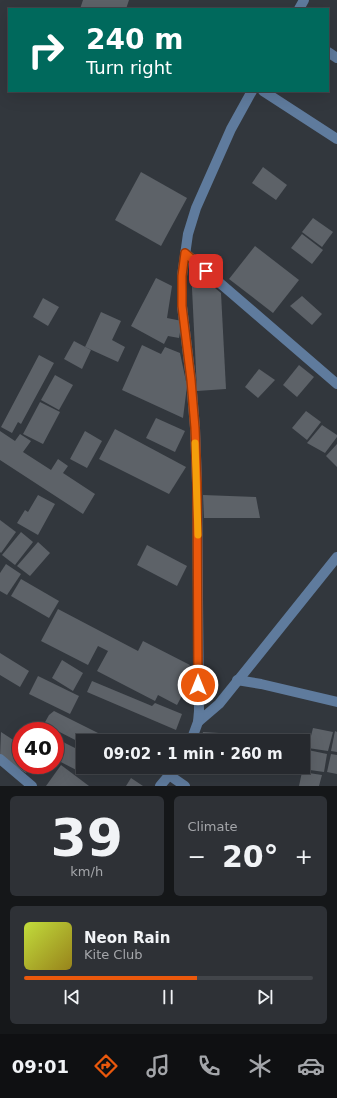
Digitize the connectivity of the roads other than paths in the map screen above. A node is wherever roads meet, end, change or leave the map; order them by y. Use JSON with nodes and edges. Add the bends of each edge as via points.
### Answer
{"nodes":[{"id":1,"x":251,"y":92,"type":"edge"},
{"id":2,"x":265,"y":92,"type":"edge"},
{"id":3,"x":337,"y":139,"type":"edge"},
{"id":4,"x":185,"y":253,"type":"junction"},
{"id":5,"x":337,"y":384,"type":"edge"},
{"id":6,"x":337,"y":558,"type":"edge"},
{"id":7,"x":237,"y":680,"type":"junction"},
{"id":8,"x":337,"y":702,"type":"edge"},
{"id":9,"x":198,"y":722,"type":"junction"},
{"id":10,"x":194,"y":734,"type":"edge"},
{"id":11,"x":0,"y":760,"type":"edge"},
{"id":12,"x":170,"y":774,"type":"edge"},
{"id":13,"x":175,"y":774,"type":"edge"},
{"id":14,"x":32,"y":786,"type":"edge"},
{"id":15,"x":160,"y":786,"type":"edge"},
{"id":16,"x":185,"y":786,"type":"edge"}],
"edges":[{"from":1,"to":4,"type":"street","via":[[231,129],[196,208]]},
{"from":2,"to":3,"type":"street"},
{"from":4,"to":5,"type":"street"},
{"from":4,"to":9,"type":"street","via":[[182,306],[192,388],[197,475]]},
{"from":6,"to":7,"type":"street"},
{"from":7,"to":8,"type":"street"},
{"from":7,"to":9,"type":"street","via":[[219,704]]},
{"from":9,"to":10,"type":"street"},
{"from":11,"to":14,"type":"street"},
{"from":12,"to":15,"type":"street"},
{"from":13,"to":16,"type":"street"}]}
